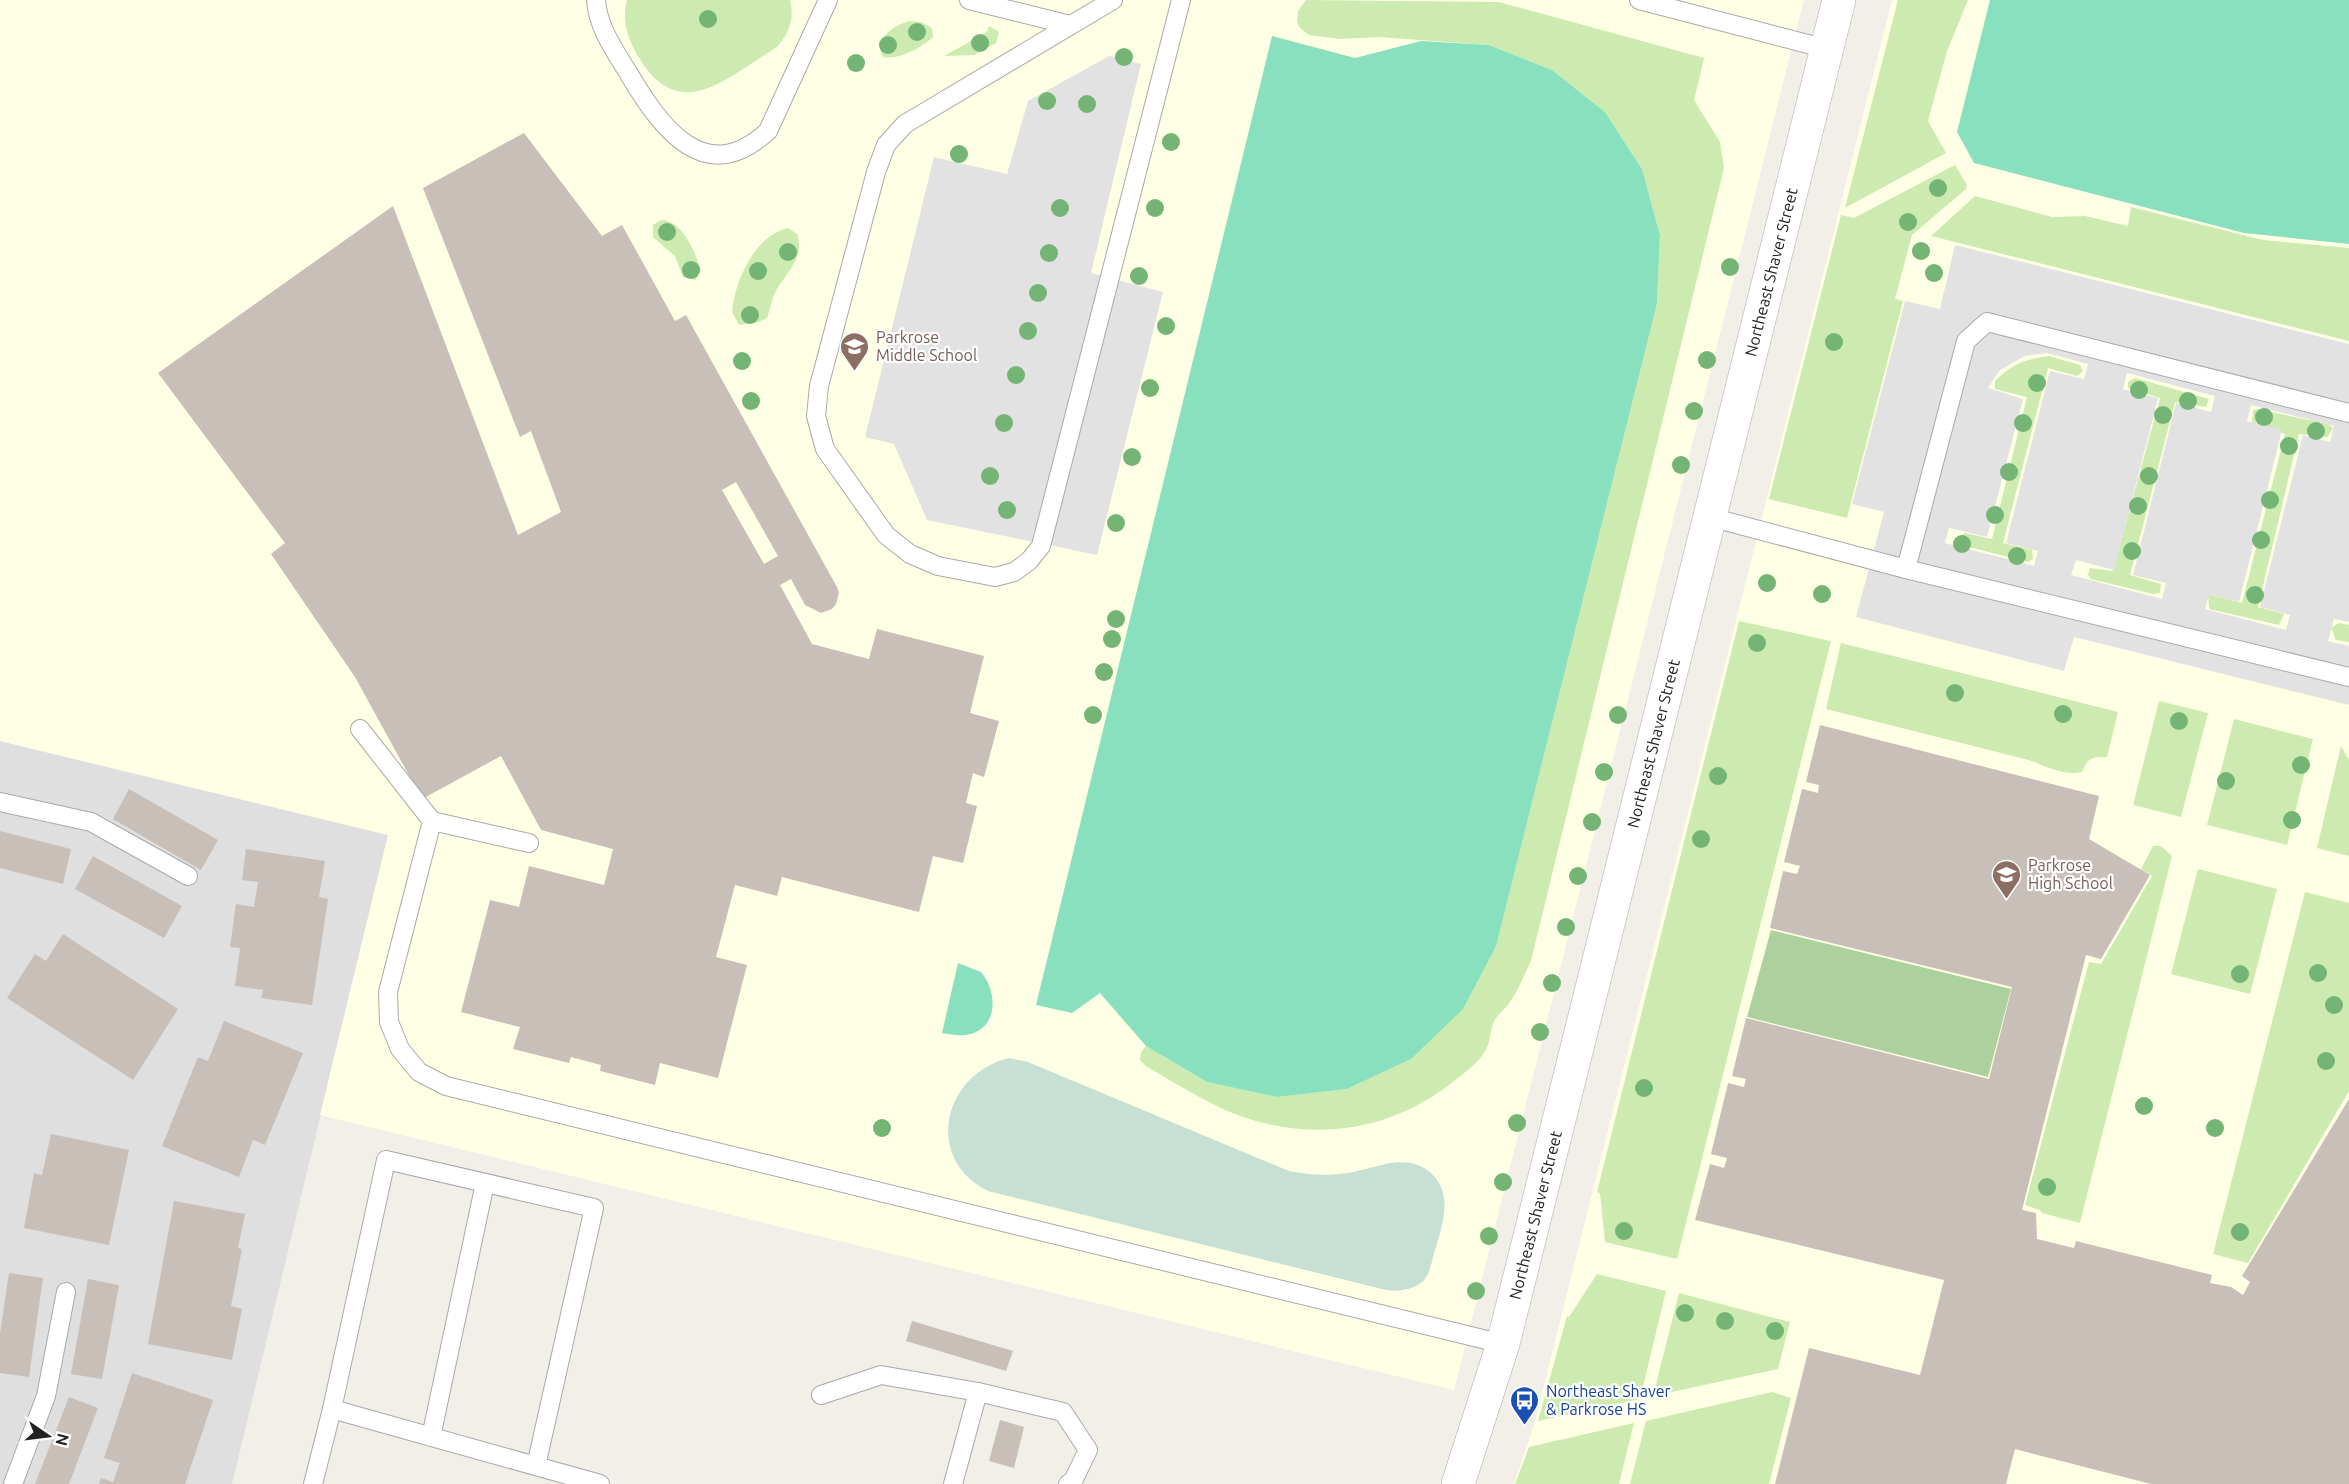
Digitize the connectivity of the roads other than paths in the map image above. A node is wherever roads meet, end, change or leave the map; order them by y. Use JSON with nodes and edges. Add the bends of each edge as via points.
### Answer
{"nodes":[{"id":1,"x":596,"y":0,"type":"edge"},
{"id":2,"x":828,"y":0,"type":"edge"},
{"id":3,"x":969,"y":0,"type":"edge"},
{"id":4,"x":1113,"y":0,"type":"edge"},
{"id":5,"x":1181,"y":0,"type":"edge"},
{"id":6,"x":1639,"y":0,"type":"edge"},
{"id":7,"x":1839,"y":0,"type":"edge"},
{"id":8,"x":1070,"y":25,"type":"junction"},
{"id":9,"x":1827,"y":49,"type":"junction"},
{"id":10,"x":2349,"y":413,"type":"edge"},
{"id":11,"x":1710,"y":517,"type":"junction"},
{"id":12,"x":1906,"y":569,"type":"junction"},
{"id":13,"x":2349,"y":677,"type":"edge"},
{"id":14,"x":360,"y":729,"type":"dead end"},
{"id":15,"x":0,"y":802,"type":"edge"},
{"id":16,"x":432,"y":821,"type":"junction"},
{"id":17,"x":529,"y":843,"type":"dead end"},
{"id":18,"x":188,"y":876,"type":"dead end"},
{"id":19,"x":485,"y":1183,"type":"junction"},
{"id":20,"x":66,"y":1292,"type":"dead end"},
{"id":21,"x":1503,"y":1344,"type":"junction"},
{"id":22,"x":978,"y":1392,"type":"junction"},
{"id":23,"x":821,"y":1395,"type":"dead end"},
{"id":24,"x":332,"y":1409,"type":"junction"},
{"id":25,"x":431,"y":1437,"type":"junction"},
{"id":26,"x":536,"y":1466,"type":"junction"},
{"id":27,"x":13,"y":1484,"type":"edge"},
{"id":28,"x":313,"y":1484,"type":"edge"},
{"id":29,"x":600,"y":1484,"type":"edge"},
{"id":30,"x":953,"y":1484,"type":"edge"},
{"id":31,"x":1068,"y":1484,"type":"edge"},
{"id":32,"x":1458,"y":1484,"type":"edge"}],
"edges":[{"from":1,"to":2,"type":"lane","via":[[605,33],[652,113],[678,139],[695,150],[714,155],[735,153],[753,145],[768,131]]},
{"from":3,"to":8,"type":"lane"},
{"from":4,"to":8,"type":"lane"},
{"from":5,"to":8,"type":"lane","via":[[1041,546],[1014,572],[995,577],[977,575],[938,566],[910,554],[886,535],[825,449],[816,416],[819,386],[886,145],[905,124]]},
{"from":6,"to":9,"type":"lane"},
{"from":7,"to":9,"type":"street","name":"Northeast Shaver Street"},
{"from":9,"to":11,"type":"street","name":"Northeast Shaver Street"},
{"from":10,"to":12,"type":"lane","via":[[1987,322],[1966,341]]},
{"from":11,"to":12,"type":"lane"},
{"from":11,"to":21,"type":"street","name":"Northeast Shaver Street"},
{"from":12,"to":13,"type":"lane"},
{"from":14,"to":16,"type":"lane"},
{"from":15,"to":18,"type":"lane","via":[[91,822]]},
{"from":16,"to":17,"type":"lane"},
{"from":16,"to":21,"type":"lane","via":[[388,992],[389,1022],[400,1049],[419,1072],[446,1086]]},
{"from":19,"to":24,"type":"lane","via":[[386,1160]]},
{"from":19,"to":25,"type":"lane"},
{"from":19,"to":26,"type":"lane","via":[[594,1208]]},
{"from":20,"to":27,"type":"lane","via":[[46,1396]]},
{"from":21,"to":32,"type":"street","name":"Northeast Shaver Street"},
{"from":22,"to":23,"type":"lane","via":[[881,1375]]},
{"from":22,"to":30,"type":"lane"},
{"from":22,"to":31,"type":"lane","via":[[1063,1412],[1088,1450]]},
{"from":24,"to":25,"type":"lane"},
{"from":24,"to":28,"type":"lane"},
{"from":25,"to":26,"type":"lane"},
{"from":26,"to":29,"type":"lane"}]}
